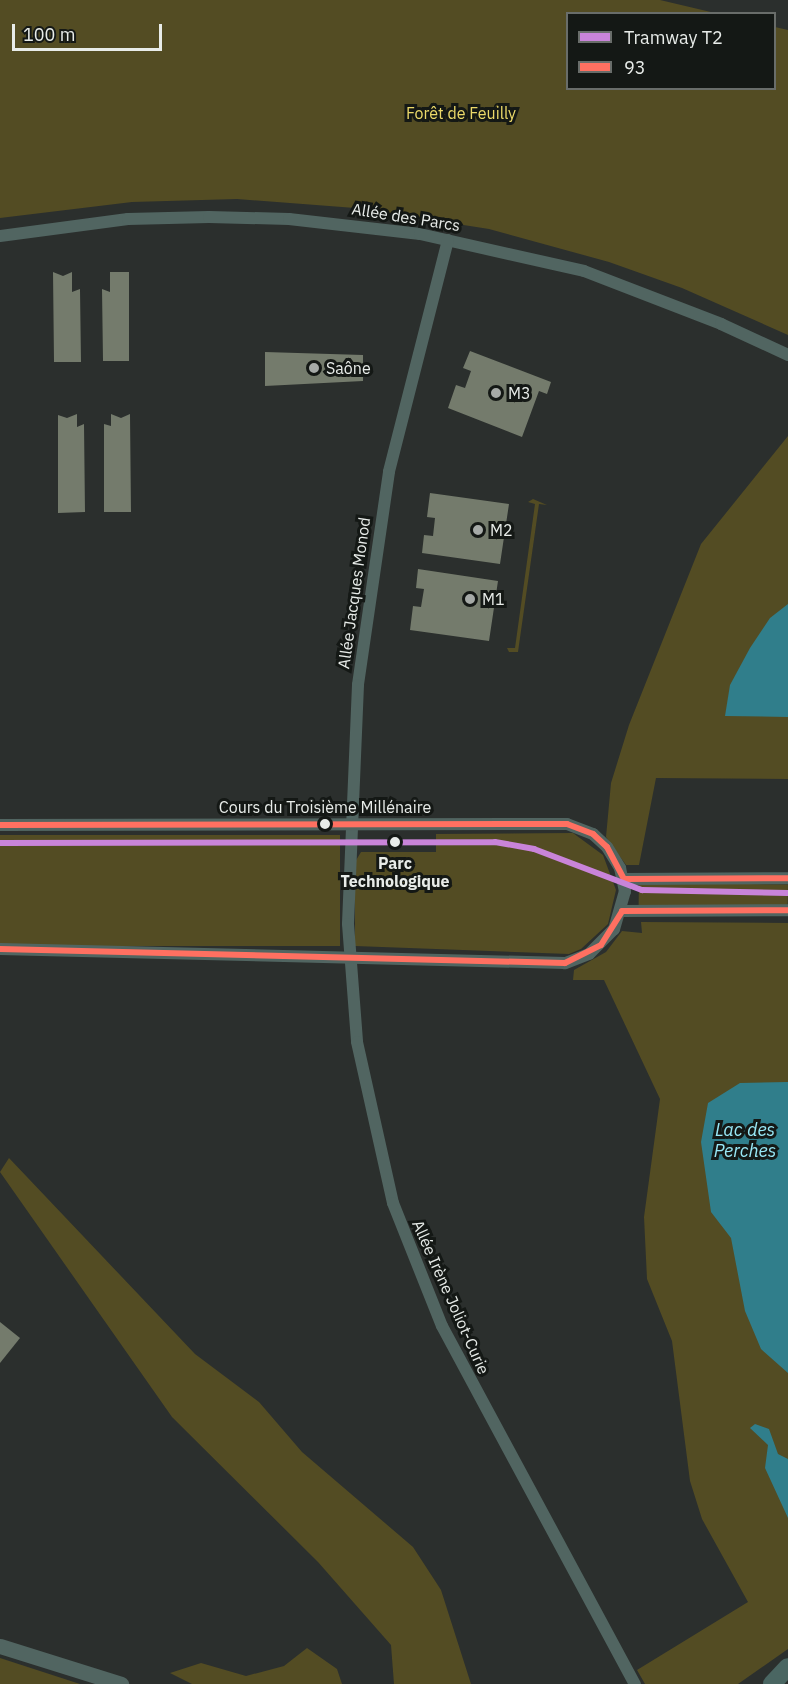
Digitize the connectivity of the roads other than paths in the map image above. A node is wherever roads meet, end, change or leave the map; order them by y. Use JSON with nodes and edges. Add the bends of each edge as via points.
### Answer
{"nodes":[{"id":1,"x":0,"y":236,"type":"edge"},
{"id":2,"x":448,"y":240,"type":"junction"},
{"id":3,"x":788,"y":355,"type":"edge"},
{"id":4,"x":349,"y":823,"type":"junction"},
{"id":5,"x":0,"y":825,"type":"edge"},
{"id":6,"x":788,"y":878,"type":"edge"},
{"id":7,"x":624,"y":879,"type":"junction"},
{"id":8,"x":788,"y":910,"type":"edge"},
{"id":9,"x":622,"y":911,"type":"junction"},
{"id":10,"x":0,"y":949,"type":"edge"},
{"id":11,"x":349,"y":958,"type":"junction"},
{"id":12,"x":0,"y":1646,"type":"edge"},
{"id":13,"x":785,"y":1674,"type":"edge"},
{"id":14,"x":121,"y":1684,"type":"edge"},
{"id":15,"x":635,"y":1684,"type":"edge"},
{"id":16,"x":761,"y":1684,"type":"edge"},
{"id":17,"x":772,"y":1684,"type":"edge"}],
"edges":[{"from":1,"to":2,"type":"street","name":"Allée des Parcs","via":[[128,219],[243,218],[343,224]]},
{"from":2,"to":3,"type":"street","name":"Allée des Parcs","via":[[584,272],[692,312]]},
{"from":2,"to":4,"type":"street","name":"Allée Jacques Monod","via":[[389,472],[358,685]]},
{"from":4,"to":5,"type":"street","name":"Cours du Troisième Millénaire"},
{"from":4,"to":7,"type":"street","name":"Cours du Troisième Millénaire","via":[[567,824],[593,834],[607,848]]},
{"from":4,"to":11,"type":"street","name":"Allée Jacques Monod"},
{"from":6,"to":7,"type":"street"},
{"from":7,"to":9,"type":"street"},
{"from":8,"to":9,"type":"street"},
{"from":9,"to":11,"type":"street","via":[[600,945],[565,963]]},
{"from":10,"to":11,"type":"street"},
{"from":11,"to":15,"type":"street","name":"Allée Irène Joliot-Curie","via":[[362,1076],[408,1244],[467,1377]]},
{"from":12,"to":14,"type":"street"},
{"from":13,"to":16,"type":"street"},
{"from":13,"to":17,"type":"main road"}]}
